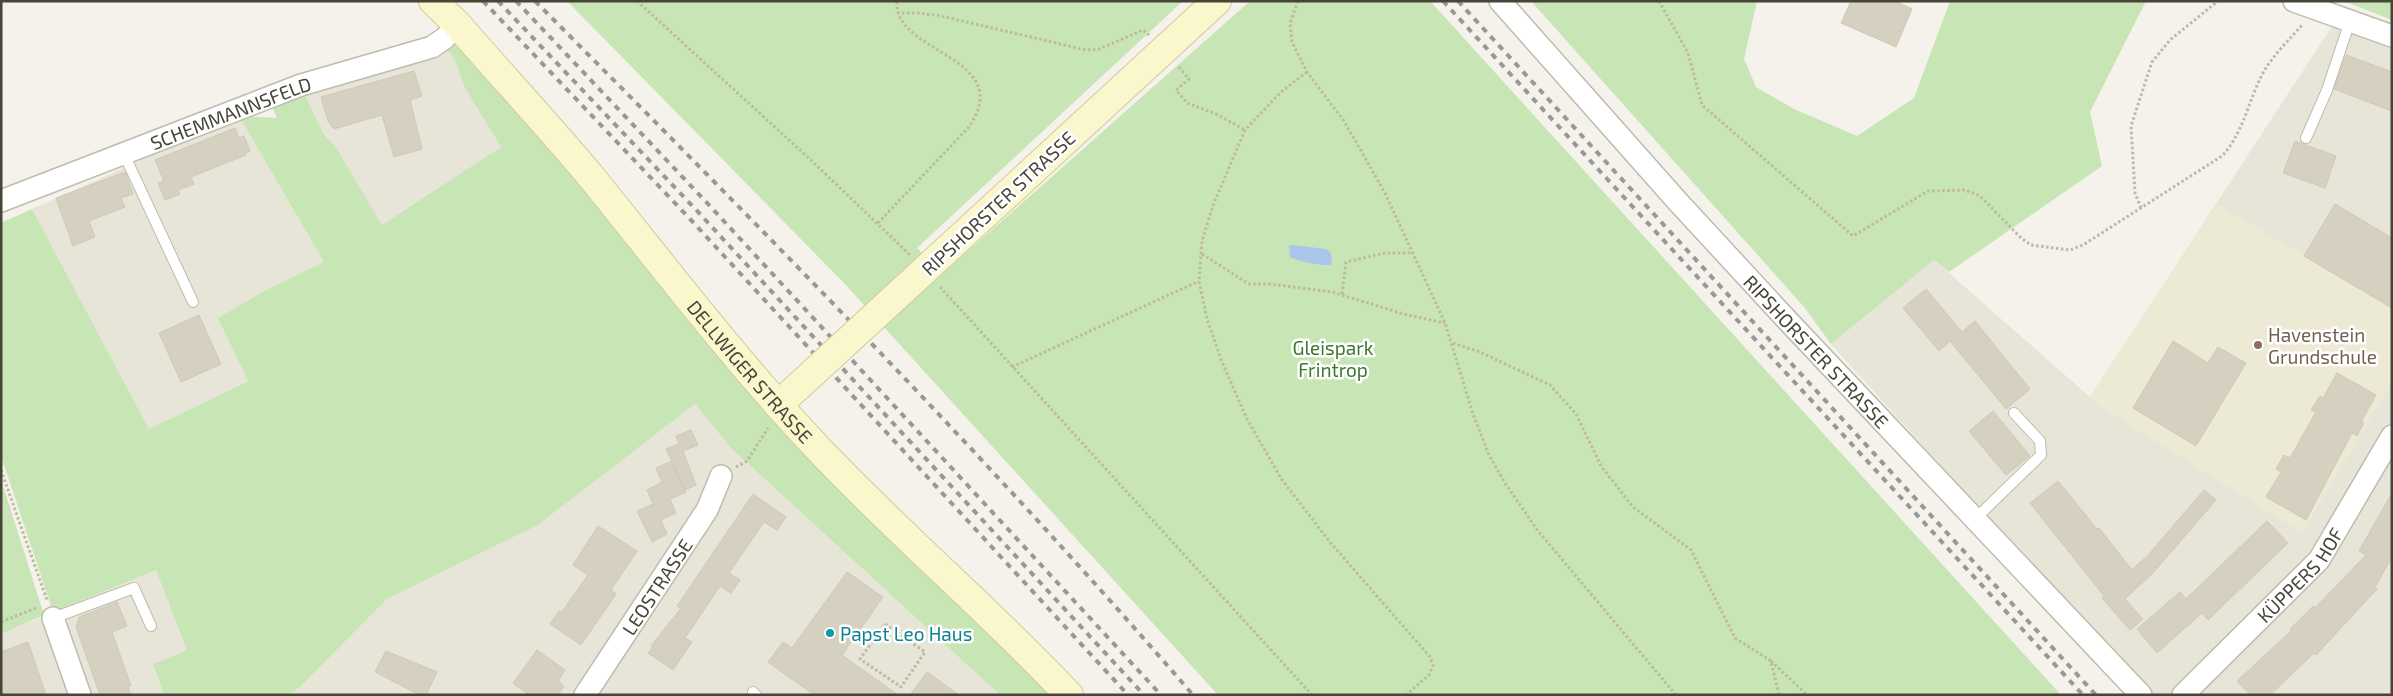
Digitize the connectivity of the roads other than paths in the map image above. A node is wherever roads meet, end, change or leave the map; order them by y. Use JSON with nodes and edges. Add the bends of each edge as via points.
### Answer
{"nodes":[{"id":1,"x":433,"y":1,"type":"edge"},
{"id":2,"x":1217,"y":1,"type":"edge"},
{"id":3,"x":1500,"y":1,"type":"edge"},
{"id":4,"x":2303,"y":4,"type":"edge"},
{"id":5,"x":2350,"y":21,"type":"junction"},
{"id":6,"x":457,"y":24,"type":"junction"},
{"id":7,"x":2392,"y":36,"type":"edge"},
{"id":8,"x":2306,"y":138,"type":"dead end"},
{"id":9,"x":123,"y":152,"type":"junction"},
{"id":10,"x":1,"y":200,"type":"edge"},
{"id":11,"x":192,"y":302,"type":"dead end"},
{"id":12,"x":778,"y":405,"type":"junction"},
{"id":13,"x":2014,"y":413,"type":"dead end"},
{"id":14,"x":2392,"y":436,"type":"edge"},
{"id":15,"x":721,"y":476,"type":"dead end"},
{"id":16,"x":1974,"y":520,"type":"junction"},
{"id":17,"x":50,"y":611,"type":"joint"},
{"id":18,"x":151,"y":626,"type":"dead end"},
{"id":19,"x":80,"y":695,"type":"edge"},
{"id":20,"x":586,"y":695,"type":"edge"},
{"id":21,"x":1069,"y":695,"type":"edge"},
{"id":22,"x":2141,"y":695,"type":"edge"},
{"id":23,"x":2182,"y":695,"type":"edge"}],
"edges":[{"from":1,"to":6,"type":"main road","name":"DELLWIGER STRASSE"},
{"from":2,"to":12,"type":"main road","name":"RIPSHORSTER STRASSE","bridge":true},
{"from":3,"to":16,"type":"street","name":"RIPSHORSTER STRASSE","via":[[1685,210]]},
{"from":4,"to":5,"type":"street"},
{"from":5,"to":7,"type":"street"},
{"from":5,"to":8,"type":"lane","via":[[2327,90]]},
{"from":6,"to":9,"type":"street","name":"SCHEMMANNSFELD","via":[[445,38],[432,46],[301,85]]},
{"from":6,"to":12,"type":"main road","name":"DELLWIGER STRASSE","via":[[590,176]]},
{"from":9,"to":10,"type":"street","name":"SCHEMMANNSFELD"},
{"from":9,"to":11,"type":"lane"},
{"from":12,"to":21,"type":"main road","name":"DELLWIGER STRASSE","via":[[874,506]]},
{"from":13,"to":16,"type":"lane","via":[[2040,441],[2041,455]]},
{"from":14,"to":23,"type":"street","name":"KÜPPERS HOF","via":[[2319,560]]},
{"from":15,"to":20,"type":"street","name":"LEOSTRASSE","via":[[707,510]]},
{"from":16,"to":22,"type":"street","name":"RIPSHORSTER STRASSE"},
{"from":17,"to":18,"type":"lane","via":[[134,588]]},
{"from":17,"to":19,"type":"street"}]}
